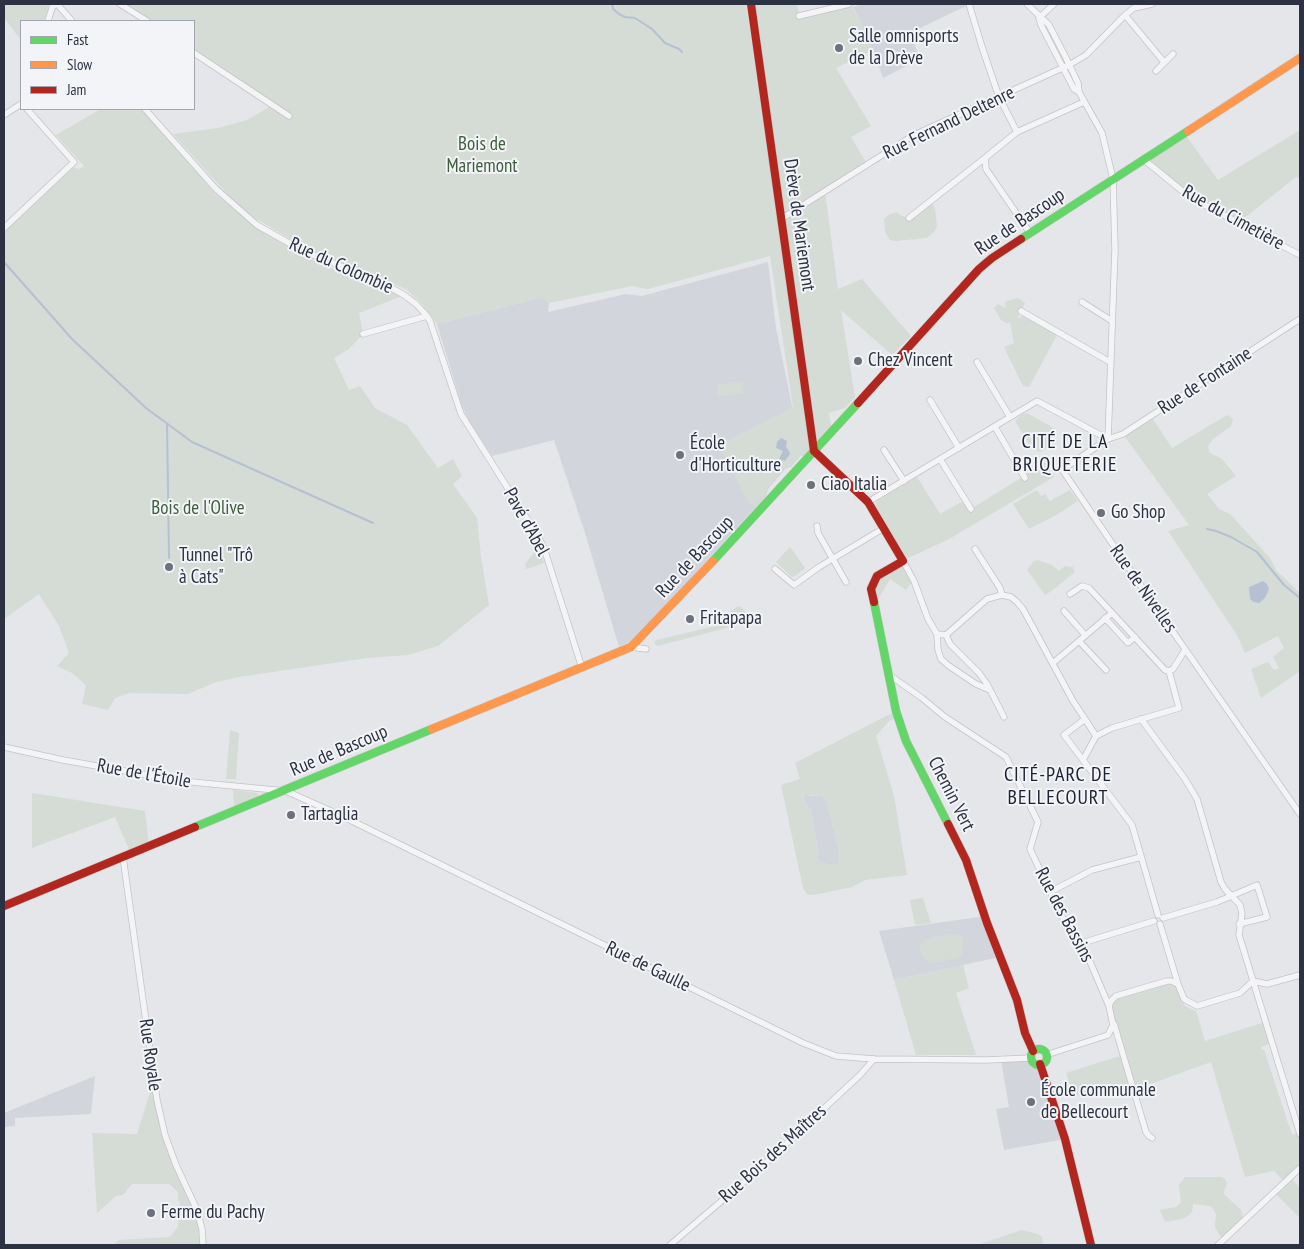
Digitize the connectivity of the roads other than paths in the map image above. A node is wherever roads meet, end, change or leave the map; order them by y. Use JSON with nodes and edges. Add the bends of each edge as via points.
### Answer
{"nodes":[{"id":1,"x":56,"y":4,"type":"edge"},
{"id":2,"x":120,"y":4,"type":"edge"},
{"id":3,"x":751,"y":4,"type":"edge"},
{"id":4,"x":848,"y":4,"type":"edge"},
{"id":5,"x":969,"y":4,"type":"edge"},
{"id":6,"x":1027,"y":4,"type":"edge"},
{"id":7,"x":1054,"y":4,"type":"edge"},
{"id":8,"x":1152,"y":4,"type":"edge"},
{"id":9,"x":1125,"y":15,"type":"junction"},
{"id":10,"x":799,"y":16,"type":"dead end"},
{"id":11,"x":1039,"y":18,"type":"junction"},
{"id":12,"x":48,"y":20,"type":"edge"},
{"id":13,"x":71,"y":20,"type":"edge"},
{"id":14,"x":145,"y":20,"type":"edge"},
{"id":15,"x":195,"y":53,"type":"edge"},
{"id":16,"x":1173,"y":54,"type":"dead end"},
{"id":17,"x":1300,"y":58,"type":"edge"},
{"id":18,"x":1164,"y":62,"type":"junction"},
{"id":19,"x":1066,"y":66,"type":"junction"},
{"id":20,"x":1156,"y":71,"type":"dead end"},
{"id":21,"x":999,"y":97,"type":"junction"},
{"id":22,"x":1084,"y":102,"type":"junction"},
{"id":23,"x":20,"y":105,"type":"edge"},
{"id":24,"x":28,"y":110,"type":"edge"},
{"id":25,"x":147,"y":110,"type":"edge"},
{"id":26,"x":4,"y":115,"type":"edge"},
{"id":27,"x":289,"y":116,"type":"dead end"},
{"id":28,"x":1018,"y":132,"type":"junction"},
{"id":29,"x":985,"y":158,"type":"junction"},
{"id":30,"x":1144,"y":159,"type":"junction"},
{"id":31,"x":1113,"y":179,"type":"junction"},
{"id":32,"x":909,"y":218,"type":"dead end"},
{"id":33,"x":781,"y":219,"type":"junction"},
{"id":34,"x":4,"y":228,"type":"edge"},
{"id":35,"x":1030,"y":233,"type":"junction"},
{"id":36,"x":1300,"y":255,"type":"edge"},
{"id":37,"x":1082,"y":302,"type":"dead end"},
{"id":38,"x":1021,"y":311,"type":"dead end"},
{"id":39,"x":426,"y":316,"type":"junction"},
{"id":40,"x":1300,"y":319,"type":"edge"},
{"id":41,"x":1112,"y":320,"type":"junction"},
{"id":42,"x":363,"y":334,"type":"dead end"},
{"id":43,"x":977,"y":362,"type":"dead end"},
{"id":44,"x":1110,"y":362,"type":"junction"},
{"id":45,"x":930,"y":400,"type":"dead end"},
{"id":46,"x":461,"y":414,"type":"joint"},
{"id":47,"x":1010,"y":417,"type":"junction"},
{"id":48,"x":995,"y":427,"type":"junction"},
{"id":49,"x":1108,"y":439,"type":"junction"},
{"id":50,"x":959,"y":448,"type":"junction"},
{"id":51,"x":884,"y":450,"type":"dead end"},
{"id":52,"x":814,"y":451,"type":"junction"},
{"id":53,"x":940,"y":459,"type":"junction"},
{"id":54,"x":1025,"y":478,"type":"dead end"},
{"id":55,"x":904,"y":481,"type":"junction"},
{"id":56,"x":868,"y":502,"type":"junction"},
{"id":57,"x":971,"y":509,"type":"dead end"},
{"id":58,"x":817,"y":526,"type":"dead end"},
{"id":59,"x":884,"y":528,"type":"junction"},
{"id":60,"x":975,"y":549,"type":"dead end"},
{"id":61,"x":833,"y":559,"type":"junction"},
{"id":62,"x":903,"y":561,"type":"junction"},
{"id":63,"x":775,"y":569,"type":"dead end"},
{"id":64,"x":846,"y":582,"type":"dead end"},
{"id":65,"x":1070,"y":594,"type":"dead end"},
{"id":66,"x":1002,"y":595,"type":"junction"},
{"id":67,"x":1064,"y":611,"type":"dead end"},
{"id":68,"x":1112,"y":613,"type":"junction"},
{"id":69,"x":1105,"y":618,"type":"junction"},
{"id":70,"x":937,"y":634,"type":"junction"},
{"id":71,"x":946,"y":635,"type":"junction"},
{"id":72,"x":1085,"y":635,"type":"junction"},
{"id":73,"x":1134,"y":637,"type":"junction"},
{"id":74,"x":1079,"y":640,"type":"junction"},
{"id":75,"x":631,"y":647,"type":"junction"},
{"id":76,"x":646,"y":649,"type":"dead end"},
{"id":77,"x":1185,"y":650,"type":"junction"},
{"id":78,"x":1053,"y":663,"type":"junction"},
{"id":79,"x":582,"y":668,"type":"junction"},
{"id":80,"x":1106,"y":670,"type":"dead end"},
{"id":81,"x":1169,"y":671,"type":"junction"},
{"id":82,"x":888,"y":674,"type":"junction"},
{"id":83,"x":990,"y":690,"type":"junction"},
{"id":84,"x":1004,"y":717,"type":"dead end"},
{"id":85,"x":1085,"y":719,"type":"junction"},
{"id":86,"x":1141,"y":719,"type":"junction"},
{"id":87,"x":1096,"y":736,"type":"junction"},
{"id":88,"x":4,"y":747,"type":"edge"},
{"id":89,"x":1083,"y":760,"type":"junction"},
{"id":90,"x":286,"y":791,"type":"junction"},
{"id":91,"x":1300,"y":814,"type":"edge"},
{"id":92,"x":124,"y":857,"type":"junction"},
{"id":93,"x":1141,"y":857,"type":"junction"},
{"id":94,"x":1050,"y":892,"type":"junction"},
{"id":95,"x":1232,"y":896,"type":"junction"},
{"id":96,"x":4,"y":906,"type":"edge"},
{"id":97,"x":1159,"y":920,"type":"junction"},
{"id":98,"x":1239,"y":924,"type":"junction"},
{"id":99,"x":1082,"y":943,"type":"junction"},
{"id":100,"x":1300,"y":975,"type":"edge"},
{"id":101,"x":1253,"y":981,"type":"junction"},
{"id":102,"x":1178,"y":984,"type":"junction"},
{"id":103,"x":1109,"y":1006,"type":"junction"},
{"id":104,"x":1113,"y":1022,"type":"junction"},
{"id":105,"x":1032,"y":1054,"type":"junction"},
{"id":106,"x":1046,"y":1055,"type":"junction"},
{"id":107,"x":874,"y":1059,"type":"junction"},
{"id":108,"x":1040,"y":1064,"type":"junction"},
{"id":109,"x":1300,"y":1134,"type":"edge"},
{"id":110,"x":1152,"y":1138,"type":"dead end"},
{"id":111,"x":1300,"y":1168,"type":"edge"},
{"id":112,"x":203,"y":1245,"type":"edge"},
{"id":113,"x":670,"y":1245,"type":"edge"},
{"id":114,"x":1091,"y":1245,"type":"edge"},
{"id":115,"x":1218,"y":1245,"type":"edge"}],
"edges":[{"from":1,"to":12,"type":"street"},
{"from":1,"to":13,"type":"street"},
{"from":2,"to":14,"type":"street"},
{"from":3,"to":33,"type":"main road","name":"Drève de Mariemont"},
{"from":4,"to":10,"type":"street"},
{"from":5,"to":21,"type":"street"},
{"from":6,"to":11,"type":"street"},
{"from":7,"to":11,"type":"street"},
{"from":8,"to":9,"type":"street","via":[[1134,8]]},
{"from":9,"to":18,"type":"street"},
{"from":9,"to":19,"type":"street","name":"Rue Fernand Deltenre","via":[[1086,55]]},
{"from":11,"to":19,"type":"street"},
{"from":15,"to":27,"type":"street"},
{"from":16,"to":18,"type":"street"},
{"from":17,"to":30,"type":"main road","name":"Rue de Bascoup"},
{"from":18,"to":20,"type":"street"},
{"from":19,"to":21,"type":"street","name":"Rue Fernand Deltenre"},
{"from":19,"to":22,"type":"street","via":[[1074,89]]},
{"from":21,"to":28,"type":"street"},
{"from":21,"to":33,"type":"street","name":"Rue Fernand Deltenre","via":[[914,136]]},
{"from":22,"to":28,"type":"street"},
{"from":22,"to":31,"type":"street","via":[[1102,133]]},
{"from":23,"to":26,"type":"street"},
{"from":24,"to":34,"type":"street","via":[[74,162]]},
{"from":25,"to":39,"type":"street","name":"Rue du Colombie","via":[[216,189],[257,225],[303,251],[404,294]]},
{"from":28,"to":29,"type":"street"},
{"from":29,"to":32,"type":"street"},
{"from":29,"to":35,"type":"street","via":[[986,168]]},
{"from":30,"to":31,"type":"main road","name":"Rue de Bascoup"},
{"from":30,"to":36,"type":"street","name":"Rue du Cimetière","via":[[1200,204]]},
{"from":31,"to":35,"type":"main road","name":"Rue de Bascoup"},
{"from":31,"to":41,"type":"street"},
{"from":33,"to":52,"type":"main road","name":"Drève de Mariemont"},
{"from":35,"to":52,"type":"main road","name":"Rue de Bascoup","via":[[980,269]]},
{"from":37,"to":41,"type":"street"},
{"from":38,"to":44,"type":"street"},
{"from":39,"to":42,"type":"street"},
{"from":39,"to":46,"type":"street","name":"Rue du Colombie"},
{"from":40,"to":49,"type":"street","name":"Rue de Fontaine","via":[[1124,434]]},
{"from":41,"to":44,"type":"street"},
{"from":43,"to":47,"type":"street"},
{"from":44,"to":49,"type":"street"},
{"from":45,"to":50,"type":"street"},
{"from":46,"to":79,"type":"street","name":"Pavé d'Abel","via":[[542,544]]},
{"from":47,"to":48,"type":"street"},
{"from":47,"to":49,"type":"street","via":[[1037,401]]},
{"from":48,"to":50,"type":"street"},
{"from":48,"to":54,"type":"street"},
{"from":49,"to":77,"type":"street","name":"Rue de Nivelles","via":[[1064,471]]},
{"from":50,"to":53,"type":"street"},
{"from":51,"to":55,"type":"street"},
{"from":52,"to":56,"type":"main road"},
{"from":52,"to":75,"type":"main road","name":"Rue de Bascoup"},
{"from":53,"to":55,"type":"street"},
{"from":53,"to":57,"type":"street"},
{"from":55,"to":56,"type":"street"},
{"from":56,"to":59,"type":"main road"},
{"from":58,"to":61,"type":"street"},
{"from":59,"to":61,"type":"street"},
{"from":59,"to":62,"type":"main road"},
{"from":60,"to":66,"type":"street"},
{"from":61,"to":63,"type":"street","via":[[794,585]]},
{"from":61,"to":64,"type":"street"},
{"from":62,"to":70,"type":"street"},
{"from":62,"to":82,"type":"main road","name":"Chemin Vert","via":[[877,576],[871,586]]},
{"from":65,"to":68,"type":"street","via":[[1087,586]]},
{"from":66,"to":71,"type":"street","via":[[987,600]]},
{"from":66,"to":78,"type":"street","via":[[1013,599],[1023,609]]},
{"from":67,"to":72,"type":"street"},
{"from":68,"to":69,"type":"street"},
{"from":68,"to":73,"type":"street"},
{"from":69,"to":72,"type":"street"},
{"from":69,"to":73,"type":"street","via":[[1128,643]]},
{"from":70,"to":71,"type":"street"},
{"from":70,"to":83,"type":"street","via":[[941,658],[976,684]]},
{"from":71,"to":83,"type":"street"},
{"from":72,"to":74,"type":"street"},
{"from":73,"to":81,"type":"street"},
{"from":74,"to":78,"type":"street"},
{"from":74,"to":80,"type":"street"},
{"from":75,"to":76,"type":"street"},
{"from":75,"to":79,"type":"main road","name":"Rue de Bascoup"},
{"from":77,"to":81,"type":"street"},
{"from":77,"to":91,"type":"street","name":"Rue de Nivelles"},
{"from":78,"to":85,"type":"street"},
{"from":79,"to":90,"type":"main road","name":"Rue de Bascoup"},
{"from":81,"to":86,"type":"street","via":[[1179,708]]},
{"from":82,"to":94,"type":"street","name":"Rue des Bassins","via":[[1006,757],[1038,822],[1030,848]]},
{"from":82,"to":105,"type":"main road","name":"Chemin Vert","via":[[906,741],[966,860]]},
{"from":83,"to":84,"type":"street"},
{"from":85,"to":87,"type":"street"},
{"from":85,"to":89,"type":"street","via":[[1064,735]]},
{"from":86,"to":87,"type":"street"},
{"from":86,"to":95,"type":"street","via":[[1197,799],[1222,882]]},
{"from":87,"to":89,"type":"street"},
{"from":88,"to":90,"type":"street","name":"Rue de l'Étoile","via":[[181,781]]},
{"from":89,"to":93,"type":"street","via":[[1132,825]]},
{"from":90,"to":92,"type":"main road","name":"Rue de Bascoup"},
{"from":90,"to":107,"type":"street","name":"Rue de Gaulle","via":[[803,1043],[836,1056]]},
{"from":92,"to":96,"type":"main road","name":"Rue de Bascoup"},
{"from":92,"to":112,"type":"street","name":"Rue Royale","via":[[157,1100],[176,1165],[197,1210]]},
{"from":93,"to":94,"type":"street","via":[[1092,870]]},
{"from":93,"to":97,"type":"street"},
{"from":94,"to":99,"type":"street","name":"Rue des Bassins","via":[[1067,927]]},
{"from":95,"to":97,"type":"street"},
{"from":95,"to":98,"type":"street","via":[[1240,905]]},
{"from":95,"to":98,"type":"street","via":[[1257,885],[1267,917]]},
{"from":97,"to":99,"type":"street"},
{"from":97,"to":102,"type":"street"},
{"from":98,"to":101,"type":"street","via":[[1239,935]]},
{"from":99,"to":103,"type":"street","name":"Rue des Bassins"},
{"from":100,"to":101,"type":"street","via":[[1267,984]]},
{"from":101,"to":102,"type":"street","via":[[1240,993],[1197,1006],[1184,999]]},
{"from":101,"to":109,"type":"street"},
{"from":102,"to":103,"type":"street","via":[[1167,981],[1116,996]]},
{"from":103,"to":104,"type":"street"},
{"from":104,"to":106,"type":"street","via":[[1105,1037]]},
{"from":104,"to":110,"type":"street","via":[[1146,1132]]},
{"from":105,"to":106,"type":"main road","via":[[1038,1049]]},
{"from":105,"to":107,"type":"street","name":"Rue de Gaulle","via":[[986,1060]]},
{"from":105,"to":108,"type":"main road","via":[[1034,1063]]},
{"from":106,"to":108,"type":"main road"},
{"from":107,"to":113,"type":"street","name":"Rue Bois des Maîtres","via":[[759,1169]]},
{"from":108,"to":114,"type":"main road","via":[[1067,1147]]},
{"from":111,"to":115,"type":"street"}]}
